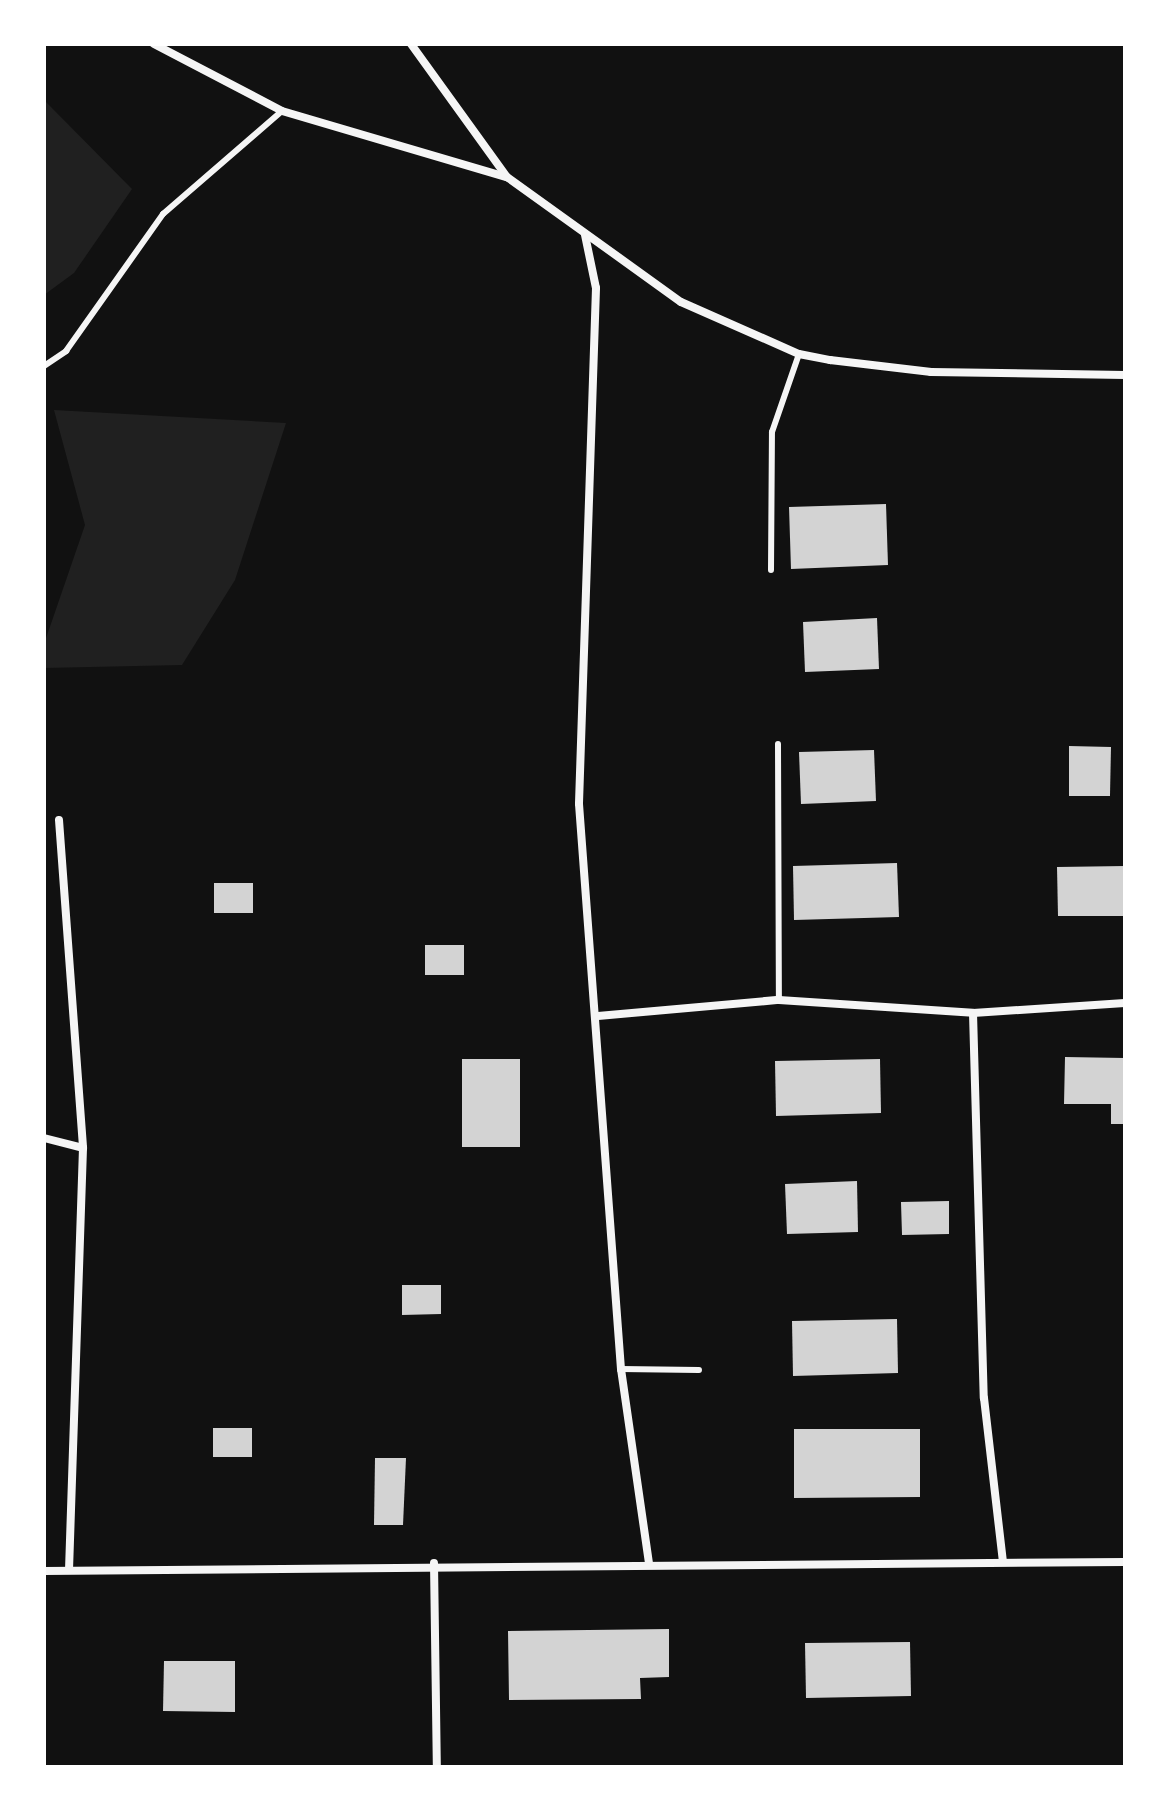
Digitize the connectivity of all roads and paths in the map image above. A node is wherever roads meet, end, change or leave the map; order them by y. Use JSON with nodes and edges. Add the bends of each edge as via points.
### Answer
{"nodes":[{"id":1,"x":154,"y":44,"type":"edge"},
{"id":2,"x":411,"y":44,"type":"edge"},
{"id":3,"x":282,"y":111,"type":"junction"},
{"id":4,"x":507,"y":177,"type":"junction"},
{"id":5,"x":585,"y":235,"type":"junction"},
{"id":6,"x":799,"y":354,"type":"junction"},
{"id":7,"x":44,"y":366,"type":"edge"},
{"id":8,"x":1125,"y":375,"type":"edge"},
{"id":9,"x":771,"y":570,"type":"dead end"},
{"id":10,"x":778,"y":744,"type":"dead end"},
{"id":11,"x":59,"y":820,"type":"dead end"},
{"id":12,"x":779,"y":1000,"type":"junction"},
{"id":13,"x":1125,"y":1003,"type":"edge"},
{"id":14,"x":973,"y":1013,"type":"junction"},
{"id":15,"x":598,"y":1016,"type":"junction"},
{"id":16,"x":44,"y":1138,"type":"edge"},
{"id":17,"x":83,"y":1148,"type":"junction"},
{"id":18,"x":621,"y":1369,"type":"junction"},
{"id":19,"x":699,"y":1370,"type":"dead end"},
{"id":20,"x":1003,"y":1561,"type":"junction"},
{"id":21,"x":1125,"y":1562,"type":"edge"},
{"id":22,"x":434,"y":1563,"type":"junction"},
{"id":23,"x":649,"y":1564,"type":"junction"},
{"id":24,"x":69,"y":1570,"type":"junction"},
{"id":25,"x":44,"y":1571,"type":"edge"},
{"id":26,"x":437,"y":1767,"type":"edge"}],
"edges":[{"from":1,"to":3,"type":"street"},
{"from":2,"to":4,"type":"street"},
{"from":3,"to":4,"type":"street"},
{"from":3,"to":7,"type":"lane","via":[[163,214],[66,351]]},
{"from":4,"to":5,"type":"street"},
{"from":5,"to":6,"type":"street","via":[[681,302]]},
{"from":5,"to":15,"type":"street","via":[[596,288],[579,804]]},
{"from":6,"to":8,"type":"street","via":[[931,372]]},
{"from":6,"to":9,"type":"lane","via":[[772,432]]},
{"from":10,"to":12,"type":"lane"},
{"from":11,"to":17,"type":"street"},
{"from":12,"to":14,"type":"street"},
{"from":12,"to":15,"type":"street"},
{"from":13,"to":14,"type":"street"},
{"from":14,"to":20,"type":"street","via":[[984,1398]]},
{"from":15,"to":18,"type":"street"},
{"from":16,"to":17,"type":"street"},
{"from":17,"to":24,"type":"street"},
{"from":18,"to":19,"type":"lane"},
{"from":18,"to":23,"type":"street"},
{"from":20,"to":21,"type":"street"},
{"from":20,"to":23,"type":"street"},
{"from":22,"to":23,"type":"street"},
{"from":22,"to":24,"type":"street"},
{"from":22,"to":26,"type":"street"},
{"from":24,"to":25,"type":"street"}]}
